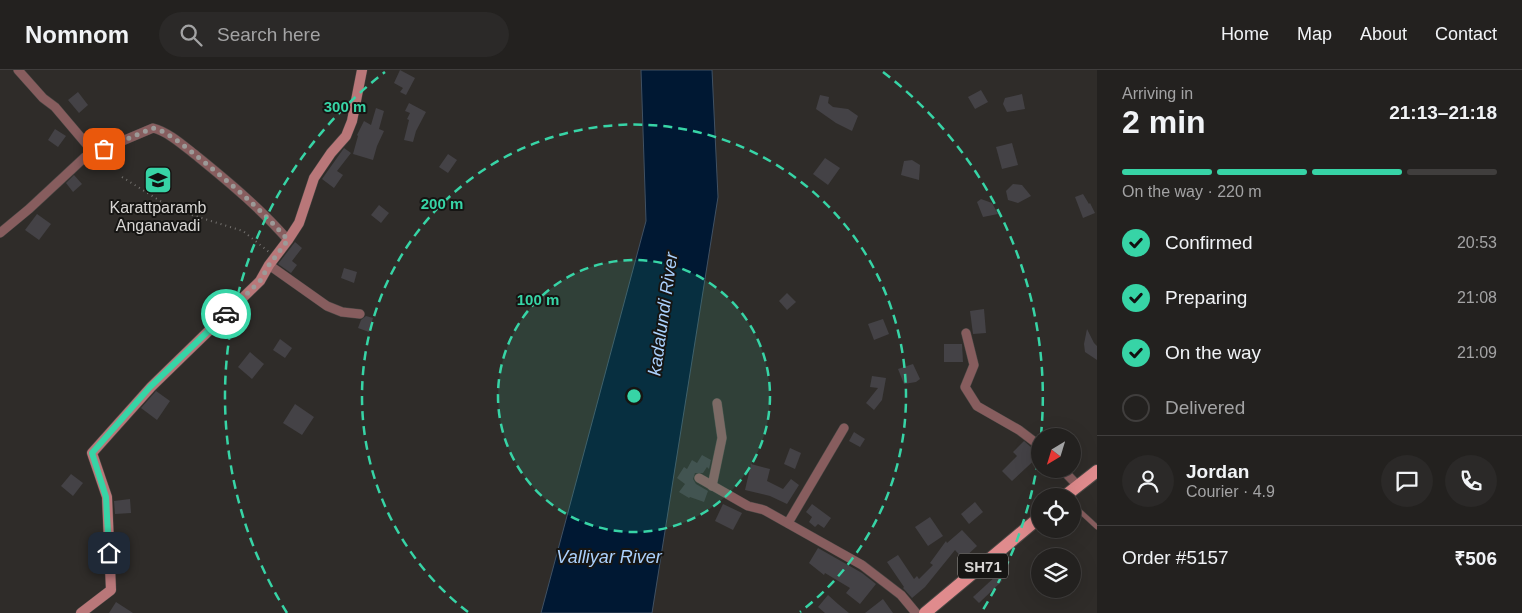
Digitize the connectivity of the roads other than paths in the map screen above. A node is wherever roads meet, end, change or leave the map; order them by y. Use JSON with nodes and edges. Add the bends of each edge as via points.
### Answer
{"nodes":[{"id":1,"x":18,"y":70,"type":"edge"},
{"id":2,"x":362,"y":70,"type":"edge"},
{"id":3,"x":94,"y":153,"type":"junction"},
{"id":4,"x":0,"y":232,"type":"edge"},
{"id":5,"x":288,"y":240,"type":"junction"},
{"id":6,"x":272,"y":261,"type":"junction"},
{"id":7,"x":360,"y":314,"type":"dead end"},
{"id":8,"x":966,"y":333,"type":"dead end"},
{"id":9,"x":717,"y":403,"type":"dead end"},
{"id":10,"x":844,"y":428,"type":"dead end"},
{"id":11,"x":1031,"y":439,"type":"edge"},
{"id":12,"x":1097,"y":471,"type":"edge"},
{"id":13,"x":699,"y":478,"type":"dead end"},
{"id":14,"x":1070,"y":478,"type":"edge"},
{"id":15,"x":712,"y":486,"type":"junction"},
{"id":16,"x":1078,"y":486,"type":"junction"},
{"id":17,"x":1075,"y":488,"type":"edge"},
{"id":18,"x":1081,"y":512,"type":"edge"},
{"id":19,"x":788,"y":524,"type":"junction"},
{"id":20,"x":1031,"y":525,"type":"edge"},
{"id":21,"x":1097,"y":527,"type":"edge"},
{"id":22,"x":81,"y":613,"type":"edge"},
{"id":23,"x":916,"y":613,"type":"edge"},
{"id":24,"x":925,"y":613,"type":"edge"}],
"edges":[{"from":1,"to":3,"type":"street"},
{"from":2,"to":5,"type":"main road","via":[[346,136],[314,178],[299,223]]},
{"from":3,"to":4,"type":"street","via":[[85,157]]},
{"from":3,"to":5,"type":"street","via":[[153,128],[158,129],[229,182]]},
{"from":5,"to":6,"type":"main road"},
{"from":6,"to":7,"type":"street","via":[[327,306]]},
{"from":6,"to":22,"type":"main road","via":[[260,281],[150,387],[92,453],[106,497],[111,590]]},
{"from":8,"to":11,"type":"street","via":[[974,365],[965,387],[978,406]]},
{"from":9,"to":15,"type":"street","via":[[722,438]]},
{"from":10,"to":19,"type":"street"},
{"from":12,"to":16,"type":"main road"},
{"from":13,"to":15,"type":"street"},
{"from":14,"to":16,"type":"street"},
{"from":15,"to":19,"type":"street"},
{"from":16,"to":17,"type":"main road"},
{"from":18,"to":21,"type":"lane"},
{"from":19,"to":23,"type":"street","via":[[862,565],[901,595]]},
{"from":20,"to":24,"type":"main road","number":"SH71"}]}
